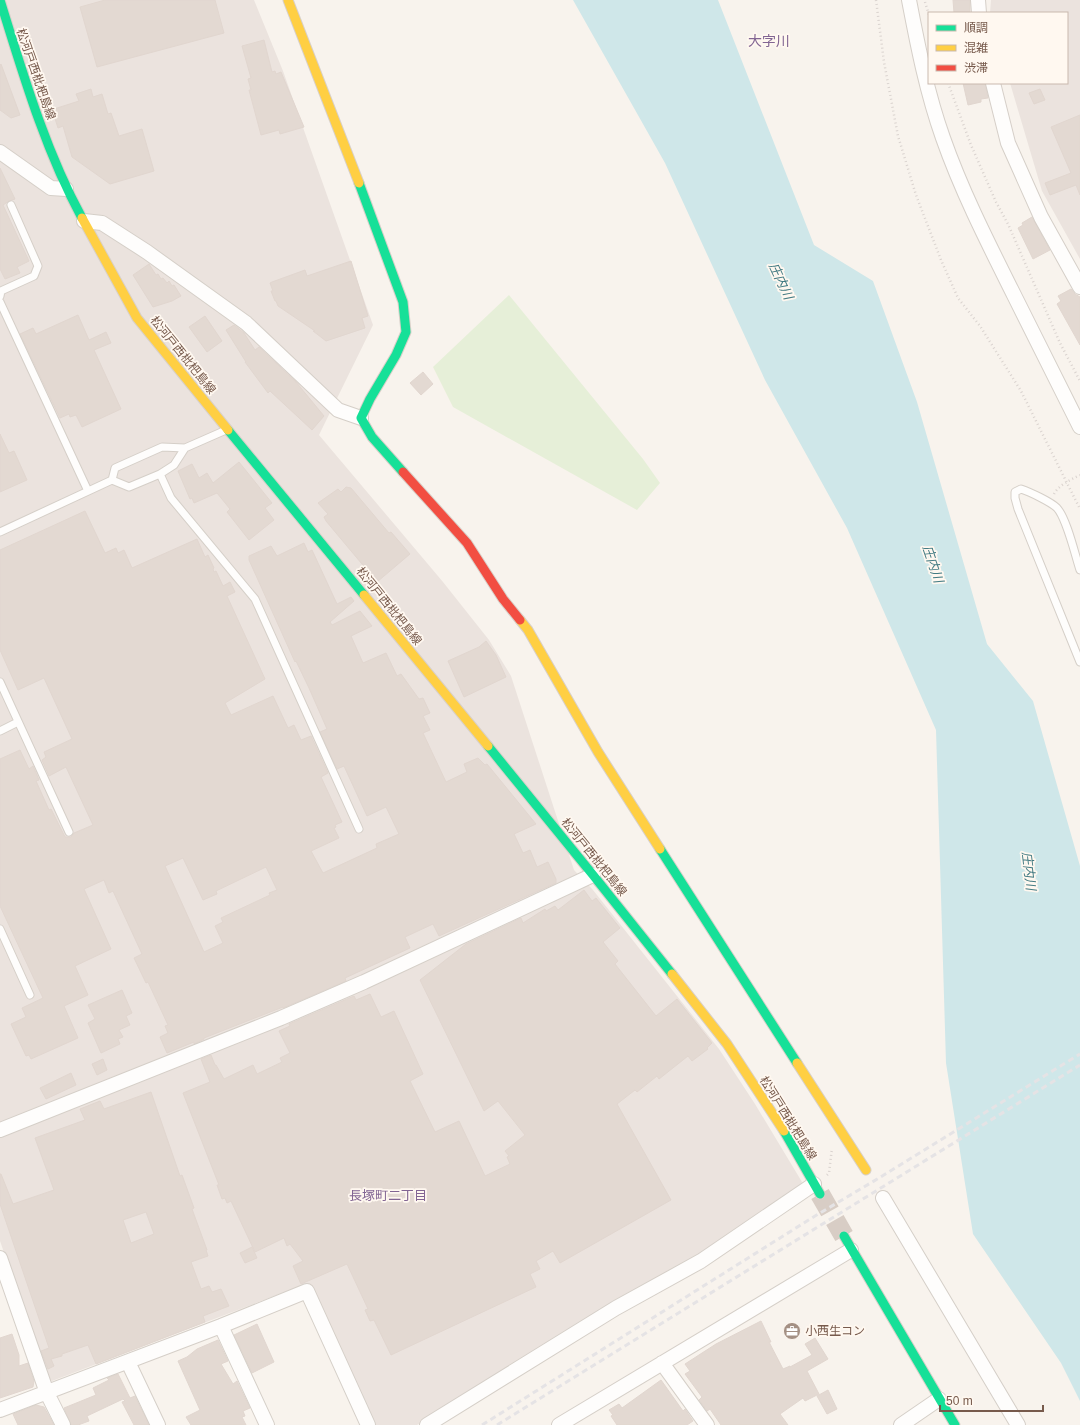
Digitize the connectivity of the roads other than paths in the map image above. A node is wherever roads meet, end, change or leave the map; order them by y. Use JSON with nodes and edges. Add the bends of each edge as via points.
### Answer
{"nodes":[{"id":1,"x":0,"y":0,"type":"edge"},
{"id":2,"x":288,"y":0,"type":"edge"},
{"id":3,"x":909,"y":0,"type":"edge"},
{"id":4,"x":978,"y":0,"type":"edge"},
{"id":5,"x":979,"y":12,"type":"edge"},
{"id":6,"x":993,"y":84,"type":"edge"},
{"id":7,"x":0,"y":152,"type":"edge"},
{"id":8,"x":66,"y":189,"type":"junction"},
{"id":9,"x":11,"y":205,"type":"dead end"},
{"id":10,"x":84,"y":221,"type":"junction"},
{"id":11,"x":1080,"y":287,"type":"edge"},
{"id":12,"x":0,"y":296,"type":"edge"},
{"id":13,"x":0,"y":302,"type":"edge"},
{"id":14,"x":361,"y":418,"type":"junction"},
{"id":15,"x":1080,"y":427,"type":"edge"},
{"id":16,"x":228,"y":429,"type":"junction"},
{"id":17,"x":185,"y":448,"type":"junction"},
{"id":18,"x":160,"y":474,"type":"junction"},
{"id":19,"x":112,"y":480,"type":"junction"},
{"id":20,"x":88,"y":491,"type":"junction"},
{"id":21,"x":0,"y":532,"type":"edge"},
{"id":22,"x":1080,"y":570,"type":"edge"},
{"id":23,"x":1080,"y":662,"type":"edge"},
{"id":24,"x":0,"y":682,"type":"edge"},
{"id":25,"x":18,"y":722,"type":"junction"},
{"id":26,"x":0,"y":731,"type":"edge"},
{"id":27,"x":359,"y":829,"type":"dead end"},
{"id":28,"x":69,"y":832,"type":"dead end"},
{"id":29,"x":594,"y":875,"type":"junction"},
{"id":30,"x":0,"y":929,"type":"edge"},
{"id":31,"x":30,"y":995,"type":"dead end"},
{"id":32,"x":0,"y":1130,"type":"edge"},
{"id":33,"x":866,"y":1170,"type":"dead end"},
{"id":34,"x":817,"y":1189,"type":"joint"},
{"id":35,"x":884,"y":1198,"type":"dead end"},
{"id":36,"x":844,"y":1236,"type":"tunnel mouth"},
{"id":37,"x":852,"y":1250,"type":"junction"},
{"id":38,"x":0,"y":1258,"type":"edge"},
{"id":39,"x":221,"y":1326,"type":"junction"},
{"id":40,"x":128,"y":1362,"type":"junction"},
{"id":41,"x":662,"y":1363,"type":"junction"},
{"id":42,"x":47,"y":1393,"type":"junction"},
{"id":43,"x":939,"y":1399,"type":"junction"},
{"id":44,"x":0,"y":1410,"type":"edge"},
{"id":45,"x":576,"y":1420,"type":"edge"},
{"id":46,"x":63,"y":1425,"type":"edge"},
{"id":47,"x":158,"y":1425,"type":"edge"},
{"id":48,"x":267,"y":1425,"type":"edge"},
{"id":49,"x":368,"y":1425,"type":"edge"},
{"id":50,"x":427,"y":1425,"type":"edge"},
{"id":51,"x":559,"y":1425,"type":"edge"},
{"id":52,"x":707,"y":1425,"type":"edge"},
{"id":53,"x":901,"y":1425,"type":"edge"},
{"id":54,"x":954,"y":1425,"type":"edge"},
{"id":55,"x":1018,"y":1425,"type":"edge"}],
"edges":[{"from":1,"to":8,"type":"main road","name":"松河戸西枇杷島線","via":[[29,95]]},
{"from":2,"to":14,"type":"main road","via":[[403,302],[406,332]]},
{"from":3,"to":15,"type":"street","via":[[929,95],[962,186],[985,238]]},
{"from":4,"to":5,"type":"street"},
{"from":6,"to":11,"type":"street","via":[[1008,143],[1041,217]]},
{"from":7,"to":8,"type":"street","via":[[51,188]]},
{"from":8,"to":10,"type":"main road","name":"松河戸西枇杷島線"},
{"from":9,"to":12,"type":"lane","via":[[38,266],[34,276],[1,291]]},
{"from":10,"to":14,"type":"street","via":[[102,222],[148,252],[246,324],[338,410]]},
{"from":10,"to":16,"type":"main road","name":"松河戸西枇杷島線","via":[[137,318]]},
{"from":13,"to":20,"type":"lane"},
{"from":14,"to":33,"type":"main road","via":[[372,437],[467,543],[503,599],[528,630],[598,752]]},
{"from":16,"to":17,"type":"lane"},
{"from":16,"to":29,"type":"main road","name":"松河戸西枇杷島線"},
{"from":17,"to":18,"type":"lane","via":[[174,465]]},
{"from":17,"to":19,"type":"lane","via":[[162,447],[115,468]]},
{"from":18,"to":19,"type":"lane","via":[[129,487]]},
{"from":18,"to":27,"type":"lane","via":[[171,498],[255,599]]},
{"from":19,"to":20,"type":"lane"},
{"from":20,"to":21,"type":"lane"},
{"from":22,"to":23,"type":"lane","via":[[1064,519],[1057,508],[1030,492],[1021,489],[1015,492],[1018,509]]},
{"from":24,"to":25,"type":"lane"},
{"from":25,"to":26,"type":"lane"},
{"from":25,"to":28,"type":"lane"},
{"from":29,"to":32,"type":"street","via":[[281,1018]]},
{"from":29,"to":34,"type":"main road","name":"松河戸西枇杷島線","via":[[727,1044],[789,1140]]},
{"from":30,"to":31,"type":"lane"},
{"from":34,"to":50,"type":"street","via":[[701,1261],[616,1308]]},
{"from":35,"to":55,"type":"street"},
{"from":36,"to":37,"type":"main road"},
{"from":37,"to":41,"type":"street"},
{"from":37,"to":43,"type":"main road"},
{"from":38,"to":42,"type":"street"},
{"from":39,"to":40,"type":"street"},
{"from":39,"to":48,"type":"street"},
{"from":39,"to":49,"type":"street","via":[[307,1291]]},
{"from":40,"to":42,"type":"street"},
{"from":40,"to":47,"type":"street"},
{"from":41,"to":45,"type":"street"},
{"from":41,"to":52,"type":"street"},
{"from":42,"to":44,"type":"street"},
{"from":42,"to":46,"type":"street"},
{"from":43,"to":53,"type":"street"},
{"from":43,"to":54,"type":"main road"},
{"from":45,"to":51,"type":"street"}]}
